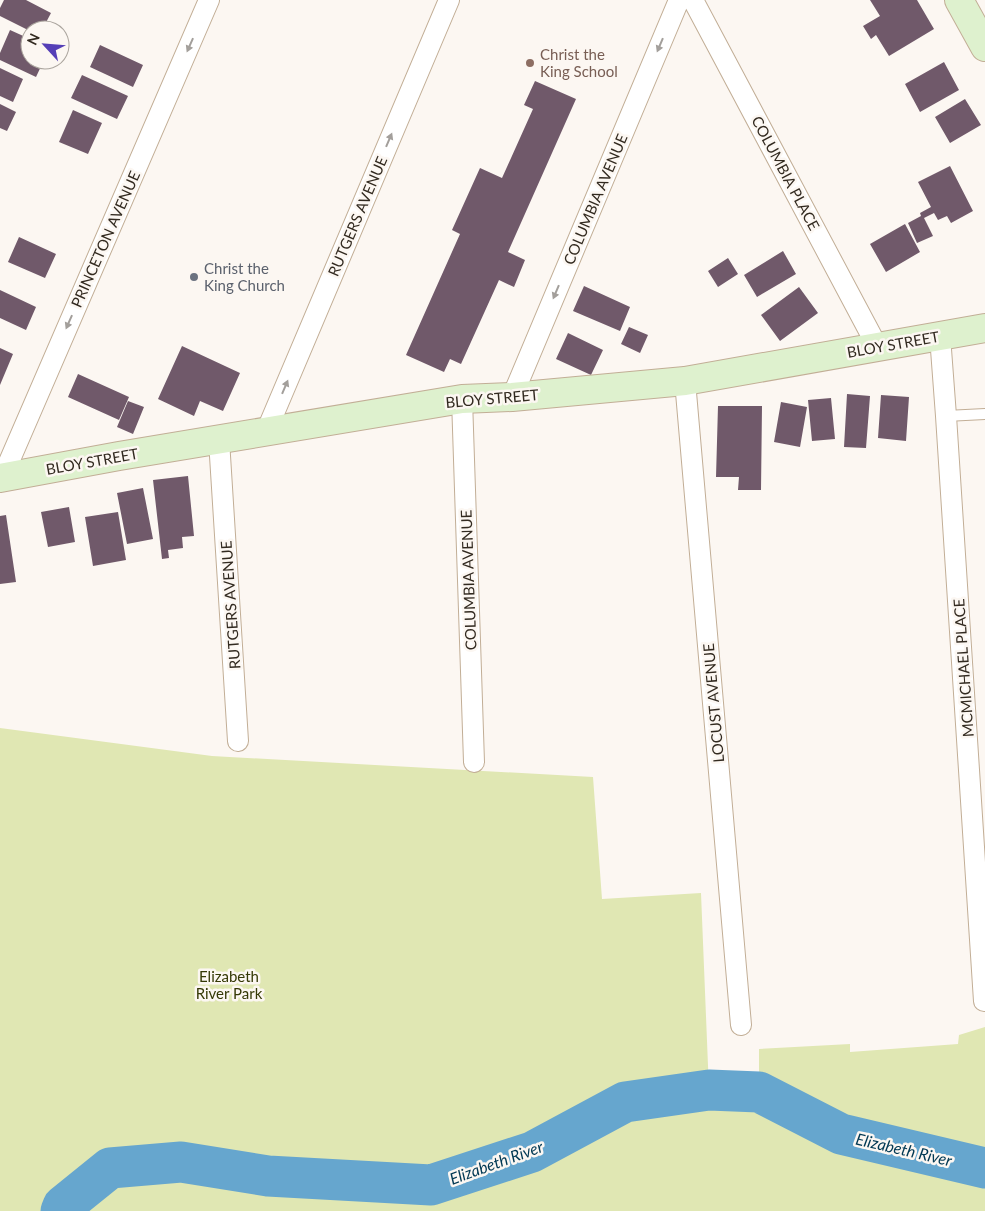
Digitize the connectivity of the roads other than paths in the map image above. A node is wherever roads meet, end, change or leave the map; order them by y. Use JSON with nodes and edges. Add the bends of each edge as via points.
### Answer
{"nodes":[{"id":1,"x":209,"y":0,"type":"edge"},
{"id":2,"x":449,"y":0,"type":"edge"},
{"id":3,"x":679,"y":0,"type":"edge"},
{"id":4,"x":693,"y":0,"type":"edge"},
{"id":5,"x":959,"y":0,"type":"edge"},
{"id":6,"x":985,"y":47,"type":"edge"},
{"id":7,"x":985,"y":328,"type":"edge"},
{"id":8,"x":940,"y":336,"type":"junction"},
{"id":9,"x":877,"y":346,"type":"junction"},
{"id":10,"x":685,"y":381,"type":"junction"},
{"id":11,"x":512,"y":397,"type":"junction"},
{"id":12,"x":462,"y":399,"type":"junction"},
{"id":13,"x":985,"y":414,"type":"edge"},
{"id":14,"x":946,"y":416,"type":"junction"},
{"id":15,"x":266,"y":432,"type":"junction"},
{"id":16,"x":219,"y":440,"type":"junction"},
{"id":17,"x":1,"y":478,"type":"edge"},
{"id":18,"x":238,"y":741,"type":"dead end"},
{"id":19,"x":474,"y":762,"type":"dead end"},
{"id":20,"x":984,"y":1002,"type":"edge"},
{"id":21,"x":741,"y":1025,"type":"dead end"}],
"edges":[{"from":1,"to":17,"type":"street","name":"PRINCETON AVENUE","one_way":true},
{"from":15,"to":2,"type":"street","name":"RUTGERS AVENUE","one_way":true},
{"from":3,"to":11,"type":"street","name":"COLUMBIA AVENUE","one_way":true},
{"from":4,"to":9,"type":"street","name":"COLUMBIA PLACE"},
{"from":5,"to":6,"type":"street"},
{"from":7,"to":8,"type":"street","name":"BLOY STREET"},
{"from":8,"to":9,"type":"street","name":"BLOY STREET"},
{"from":8,"to":14,"type":"street","name":"MCMICHAEL PLACE"},
{"from":9,"to":10,"type":"street","name":"BLOY STREET"},
{"from":10,"to":11,"type":"street","name":"BLOY STREET"},
{"from":10,"to":21,"type":"street","name":"LOCUST AVENUE"},
{"from":11,"to":12,"type":"street","name":"BLOY STREET"},
{"from":12,"to":15,"type":"street","name":"BLOY STREET"},
{"from":12,"to":19,"type":"street","name":"COLUMBIA AVENUE"},
{"from":13,"to":14,"type":"lane"},
{"from":14,"to":20,"type":"street","name":"MCMICHAEL PLACE"},
{"from":15,"to":16,"type":"street","name":"BLOY STREET"},
{"from":16,"to":17,"type":"street","name":"BLOY STREET"},
{"from":16,"to":18,"type":"street","name":"RUTGERS AVENUE"}]}
